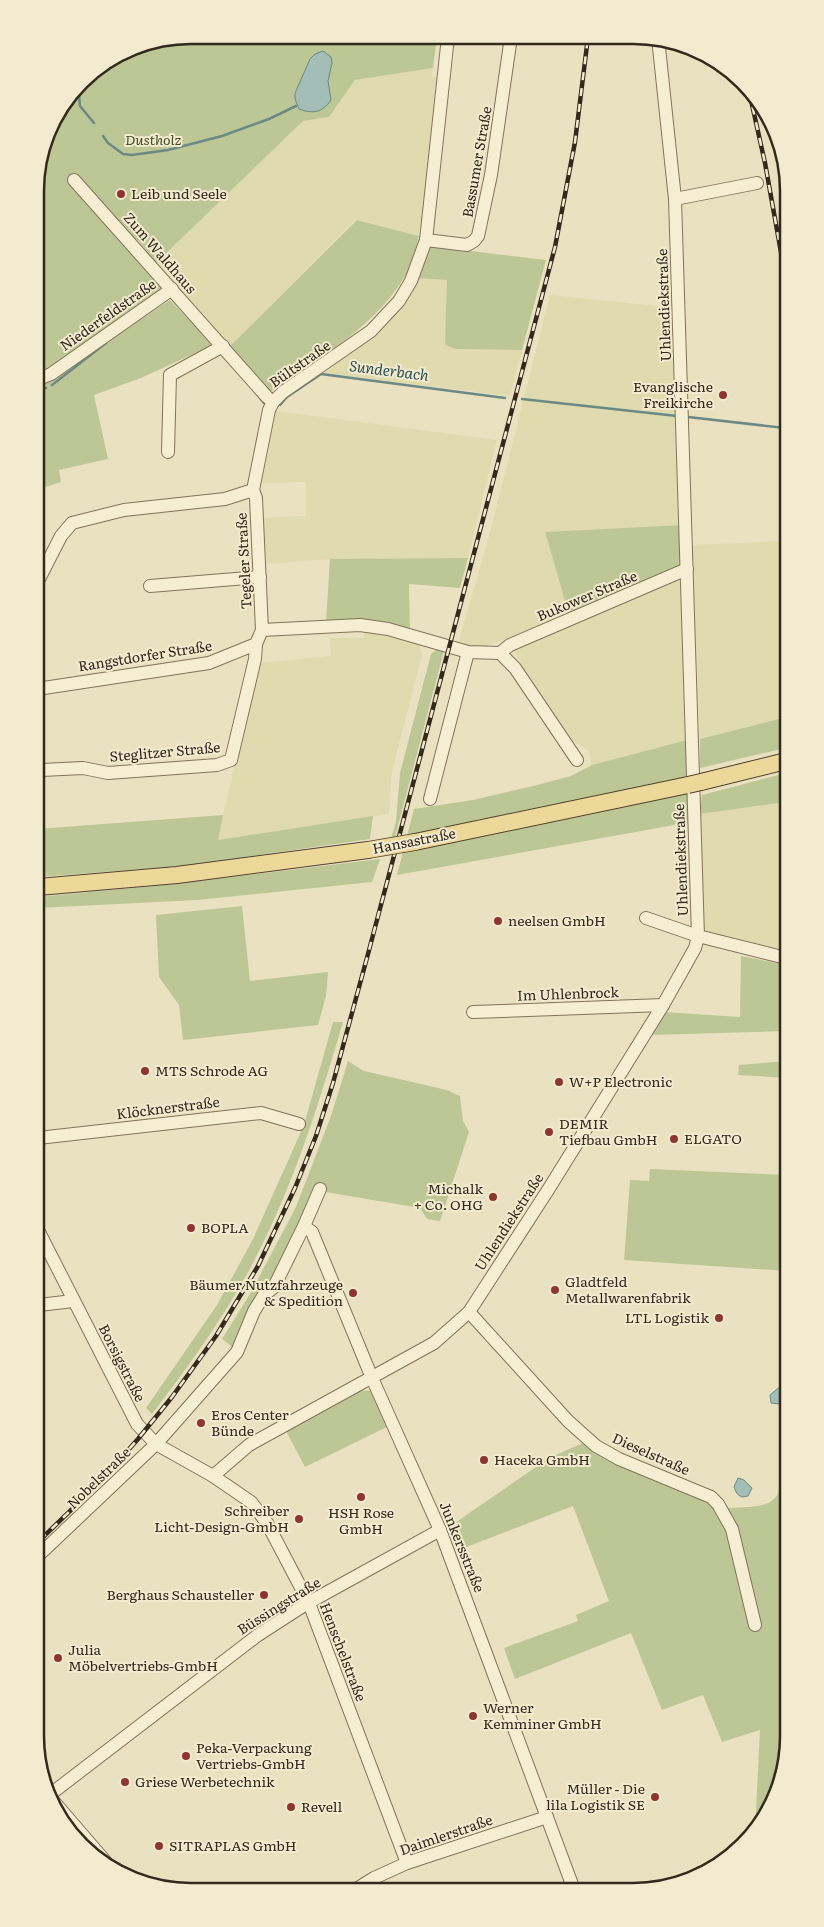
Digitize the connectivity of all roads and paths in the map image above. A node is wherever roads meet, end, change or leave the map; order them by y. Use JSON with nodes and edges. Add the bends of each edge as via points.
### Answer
{"nodes":[{"id":1,"x":447,"y":44,"type":"edge"},
{"id":2,"x":510,"y":44,"type":"edge"},
{"id":3,"x":659,"y":47,"type":"edge"},
{"id":4,"x":74,"y":180,"type":"dead end"},
{"id":5,"x":757,"y":183,"type":"dead end"},
{"id":6,"x":675,"y":199,"type":"junction"},
{"id":7,"x":426,"y":240,"type":"junction"},
{"id":8,"x":172,"y":289,"type":"junction"},
{"id":9,"x":223,"y":346,"type":"junction"},
{"id":10,"x":44,"y":377,"type":"edge"},
{"id":11,"x":273,"y":402,"type":"junction"},
{"id":12,"x":168,"y":452,"type":"dead end"},
{"id":13,"x":253,"y":490,"type":"junction"},
{"id":14,"x":44,"y":569,"type":"edge"},
{"id":15,"x":687,"y":569,"type":"junction"},
{"id":16,"x":260,"y":577,"type":"junction"},
{"id":17,"x":150,"y":586,"type":"dead end"},
{"id":18,"x":262,"y":630,"type":"junction"},
{"id":19,"x":256,"y":644,"type":"junction"},
{"id":20,"x":468,"y":652,"type":"junction"},
{"id":21,"x":500,"y":653,"type":"junction"},
{"id":22,"x":44,"y":688,"type":"edge"},
{"id":23,"x":577,"y":760,"type":"dead end"},
{"id":24,"x":780,"y":762,"type":"edge"},
{"id":25,"x":44,"y":770,"type":"edge"},
{"id":26,"x":430,"y":799,"type":"dead end"},
{"id":27,"x":44,"y":886,"type":"edge"},
{"id":28,"x":646,"y":918,"type":"dead end"},
{"id":29,"x":698,"y":936,"type":"junction"},
{"id":30,"x":780,"y":956,"type":"edge"},
{"id":31,"x":664,"y":1005,"type":"junction"},
{"id":32,"x":473,"y":1012,"type":"dead end"},
{"id":33,"x":299,"y":1124,"type":"dead end"},
{"id":34,"x":44,"y":1137,"type":"edge"},
{"id":35,"x":320,"y":1189,"type":"dead end"},
{"id":36,"x":304,"y":1226,"type":"junction"},
{"id":37,"x":44,"y":1242,"type":"edge"},
{"id":38,"x":73,"y":1301,"type":"junction"},
{"id":39,"x":44,"y":1304,"type":"edge"},
{"id":40,"x":469,"y":1312,"type":"junction"},
{"id":41,"x":372,"y":1378,"type":"junction"},
{"id":42,"x":156,"y":1444,"type":"junction"},
{"id":43,"x":213,"y":1476,"type":"junction"},
{"id":44,"x":440,"y":1530,"type":"junction"},
{"id":45,"x":44,"y":1550,"type":"edge"},
{"id":46,"x":308,"y":1603,"type":"junction"},
{"id":47,"x":754,"y":1625,"type":"dead end"},
{"id":48,"x":55,"y":1791,"type":"edge"},
{"id":49,"x":547,"y":1817,"type":"junction"},
{"id":50,"x":407,"y":1863,"type":"junction"},
{"id":51,"x":366,"y":1883,"type":"edge"},
{"id":52,"x":572,"y":1883,"type":"edge"}],
"edges":[{"from":1,"to":7,"type":"street","name":"Bültstraße"},
{"from":2,"to":7,"type":"street","name":"Bassumer Straße","via":[[491,175],[478,236],[466,245]]},
{"from":3,"to":6,"type":"street","name":"Uhlendiekstraße"},
{"from":4,"to":8,"type":"street","name":"Zum Waldhaus"},
{"from":5,"to":6,"type":"street"},
{"from":6,"to":15,"type":"street","name":"Uhlendiekstraße"},
{"from":7,"to":11,"type":"street","name":"Bültstraße","via":[[411,281],[385,317],[371,331]]},
{"from":8,"to":9,"type":"street","name":"Zum Waldhaus"},
{"from":8,"to":10,"type":"street","name":"Niederfeldstraße"},
{"from":9,"to":11,"type":"street","name":"Zum Waldhaus"},
{"from":9,"to":12,"type":"street","via":[[170,375]]},
{"from":11,"to":13,"type":"street","name":"Bültstraße"},
{"from":13,"to":14,"type":"street","via":[[225,499],[124,510],[72,523],[61,536]]},
{"from":13,"to":16,"type":"street","name":"Tegeler Straße"},
{"from":15,"to":21,"type":"street","name":"Bukower Straße","via":[[510,645]]},
{"from":15,"to":29,"type":"street","name":"Uhlendiekstraße"},
{"from":16,"to":17,"type":"street"},
{"from":16,"to":18,"type":"street","name":"Tegeler Straße"},
{"from":18,"to":19,"type":"street"},
{"from":18,"to":20,"type":"street","via":[[360,625],[388,629]]},
{"from":19,"to":22,"type":"street","name":"Rangstdorfer Straße","via":[[209,663]]},
{"from":19,"to":25,"type":"street","name":"Steglitzer Straße","via":[[231,760],[217,765],[108,773],[83,768]]},
{"from":20,"to":21,"type":"street"},
{"from":20,"to":26,"type":"street"},
{"from":21,"to":23,"type":"street","via":[[515,668]]},
{"from":24,"to":27,"type":"main road","name":"Hansastraße","bridge":true,"via":[[694,783],[368,850],[177,875]]},
{"from":28,"to":29,"type":"street"},
{"from":29,"to":30,"type":"street"},
{"from":29,"to":31,"type":"street","name":"Uhlendiekstraße","via":[[695,948]]},
{"from":31,"to":32,"type":"street","name":"Im Uhlenbrock"},
{"from":31,"to":40,"type":"street","name":"Uhlendiekstraße"},
{"from":33,"to":34,"type":"street","name":"Klöcknerstraße","via":[[261,1113]]},
{"from":35,"to":36,"type":"street","name":"Nobelstraße"},
{"from":36,"to":41,"type":"street","name":"Junkersstraße","via":[[312,1232]]},
{"from":36,"to":42,"type":"street","name":"Nobelstraße","via":[[274,1287],[264,1295],[254,1311],[237,1352]]},
{"from":37,"to":38,"type":"street","name":"Borsigstraße"},
{"from":38,"to":39,"type":"street"},
{"from":38,"to":42,"type":"street","name":"Borsigstraße","via":[[132,1416]]},
{"from":40,"to":41,"type":"street","name":"Uhlendiekstraße","via":[[434,1343]]},
{"from":40,"to":47,"type":"street","name":"Dieselstraße","via":[[568,1421],[596,1446],[619,1459],[711,1497],[718,1504],[732,1528]]},
{"from":41,"to":43,"type":"street","name":"Uhlendiekstraße","via":[[249,1445]]},
{"from":41,"to":44,"type":"street","name":"Junkersstraße"},
{"from":42,"to":43,"type":"street","name":"Borsigstraße"},
{"from":42,"to":45,"type":"street","name":"Nobelstraße"},
{"from":43,"to":46,"type":"street","name":"Henschelstraße","via":[[251,1502],[267,1523]]},
{"from":44,"to":46,"type":"street","name":"Büssingstraße"},
{"from":44,"to":49,"type":"street","name":"Junkersstraße"},
{"from":46,"to":48,"type":"street","name":"Büssingstraße","via":[[258,1634]]},
{"from":46,"to":50,"type":"street","name":"Henschelstraße"},
{"from":49,"to":50,"type":"street","name":"Daimlerstraße"},
{"from":49,"to":52,"type":"street","name":"Junkersstraße"},
{"from":50,"to":51,"type":"street","name":"Daimlerstraße"}]}
